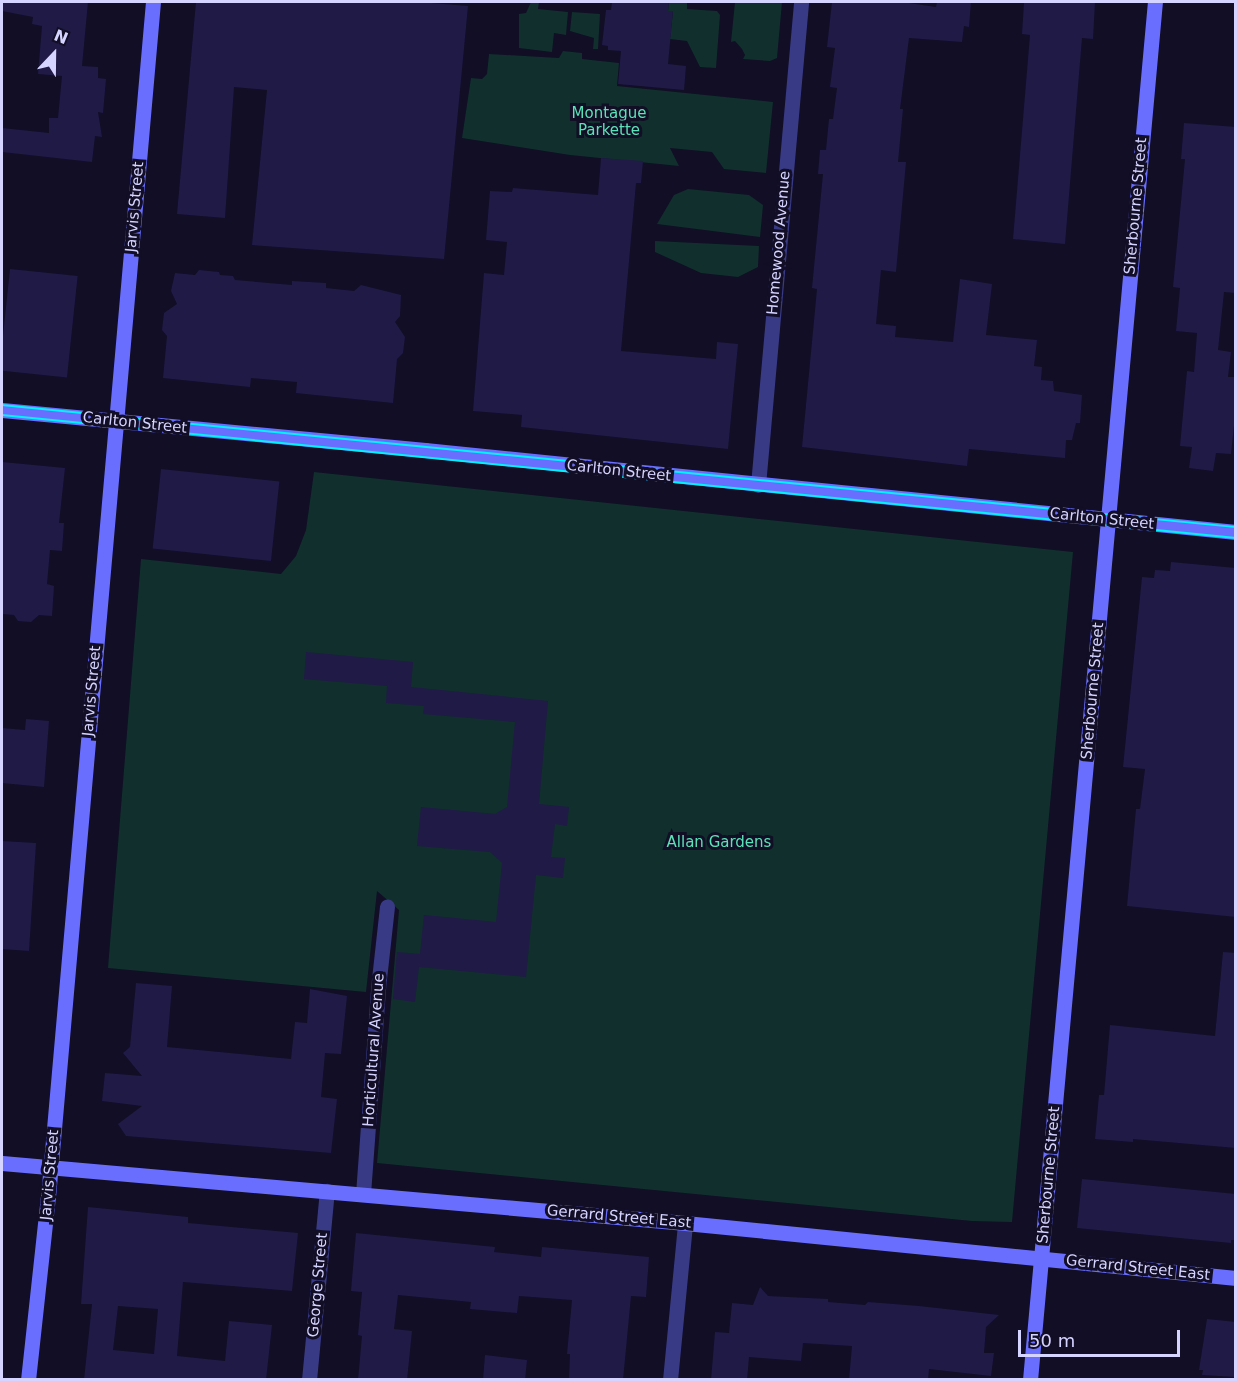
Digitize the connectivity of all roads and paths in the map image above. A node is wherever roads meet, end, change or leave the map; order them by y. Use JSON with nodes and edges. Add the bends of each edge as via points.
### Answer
{"nodes":[{"id":1,"x":153,"y":2,"type":"edge"},
{"id":2,"x":801,"y":2,"type":"edge"},
{"id":3,"x":1155,"y":2,"type":"edge"},
{"id":4,"x":2,"y":410,"type":"edge"},
{"id":5,"x":115,"y":421,"type":"junction"},
{"id":6,"x":758,"y":485,"type":"junction"},
{"id":7,"x":1108,"y":520,"type":"junction"},
{"id":8,"x":1236,"y":532,"type":"edge"},
{"id":9,"x":387,"y":906,"type":"dead end"},
{"id":10,"x":2,"y":1163,"type":"edge"},
{"id":11,"x":51,"y":1167,"type":"junction"},
{"id":12,"x":327,"y":1191,"type":"junction"},
{"id":13,"x":363,"y":1194,"type":"junction"},
{"id":14,"x":685,"y":1223,"type":"junction"},
{"id":15,"x":1042,"y":1259,"type":"junction"},
{"id":16,"x":1236,"y":1278,"type":"edge"},
{"id":17,"x":28,"y":1380,"type":"edge"},
{"id":18,"x":309,"y":1380,"type":"edge"},
{"id":19,"x":670,"y":1380,"type":"edge"},
{"id":20,"x":1030,"y":1380,"type":"edge"}],
"edges":[{"from":1,"to":5,"type":"main road","name":"Jarvis Street"},
{"from":2,"to":6,"type":"street","name":"Homewood Avenue"},
{"from":3,"to":7,"type":"main road","name":"Sherbourne Street"},
{"from":4,"to":5,"type":"main road","name":"Carlton Street"},
{"from":5,"to":6,"type":"main road","name":"Carlton Street"},
{"from":5,"to":11,"type":"main road","name":"Jarvis Street"},
{"from":6,"to":7,"type":"main road","name":"Carlton Street"},
{"from":7,"to":8,"type":"main road","name":"Carlton Street"},
{"from":7,"to":15,"type":"main road","name":"Sherbourne Street"},
{"from":9,"to":13,"type":"street","name":"Horticultural Avenue"},
{"from":10,"to":11,"type":"main road","name":"Gerrard Street East"},
{"from":11,"to":12,"type":"main road","name":"Gerrard Street East"},
{"from":11,"to":17,"type":"main road","name":"Jarvis Street"},
{"from":12,"to":13,"type":"main road","name":"Gerrard Street East"},
{"from":12,"to":18,"type":"street","name":"George Street"},
{"from":13,"to":14,"type":"main road","name":"Gerrard Street East"},
{"from":14,"to":15,"type":"main road","name":"Gerrard Street East"},
{"from":14,"to":19,"type":"street"},
{"from":15,"to":16,"type":"main road","name":"Gerrard Street East"},
{"from":15,"to":20,"type":"main road","name":"Sherbourne Street"}]}
